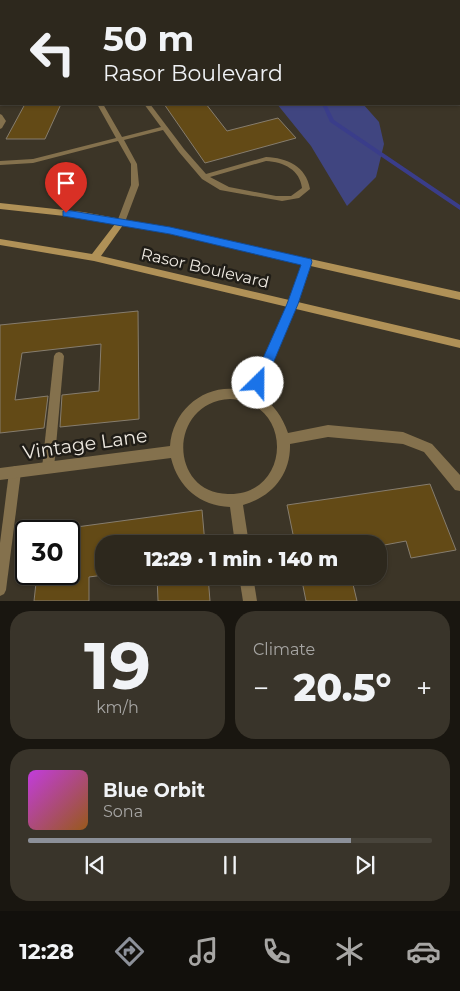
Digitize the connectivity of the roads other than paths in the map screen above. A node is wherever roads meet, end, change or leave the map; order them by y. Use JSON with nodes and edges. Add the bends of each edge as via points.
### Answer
{"nodes":[{"id":1,"x":101,"y":105,"type":"edge"},
{"id":2,"x":148,"y":105,"type":"edge"},
{"id":3,"x":0,"y":116,"type":"edge"},
{"id":4,"x":0,"y":128,"type":"edge"},
{"id":5,"x":163,"y":128,"type":"junction"},
{"id":6,"x":118,"y":139,"type":"junction"},
{"id":7,"x":0,"y":163,"type":"edge"},
{"id":8,"x":204,"y":177,"type":"junction"},
{"id":9,"x":0,"y":206,"type":"edge"},
{"id":10,"x":121,"y":222,"type":"junction"},
{"id":11,"x":0,"y":242,"type":"edge"},
{"id":12,"x":94,"y":258,"type":"junction"},
{"id":13,"x":307,"y":262,"type":"junction"},
{"id":14,"x":460,"y":296,"type":"edge"},
{"id":15,"x":293,"y":304,"type":"junction"},
{"id":16,"x":460,"y":344,"type":"edge"},
{"id":17,"x":59,"y":356,"type":"dead end"},
{"id":18,"x":252,"y":398,"type":"junction"},
{"id":19,"x":284,"y":439,"type":"junction"},
{"id":20,"x":175,"y":451,"type":"junction"},
{"id":21,"x":48,"y":468,"type":"junction"},
{"id":22,"x":15,"y":472,"type":"junction"},
{"id":23,"x":0,"y":474,"type":"edge"},
{"id":24,"x":460,"y":485,"type":"edge"},
{"id":25,"x":236,"y":500,"type":"junction"},
{"id":26,"x":241,"y":535,"type":"edge"},
{"id":27,"x":247,"y":585,"type":"edge"},
{"id":28,"x":0,"y":590,"type":"edge"},
{"id":29,"x":250,"y":601,"type":"edge"}],
"edges":[{"from":1,"to":6,"type":"lane"},
{"from":2,"to":5,"type":"lane"},
{"from":3,"to":4,"type":"lane","via":[[3,121]]},
{"from":5,"to":6,"type":"lane"},
{"from":5,"to":8,"type":"lane"},
{"from":6,"to":7,"type":"lane","via":[[33,161]]},
{"from":6,"to":10,"type":"lane","via":[[134,164],[134,185]]},
{"from":8,"to":8,"type":"lane","via":[[223,188],[279,200],[296,198],[306,189],[304,178],[298,172],[284,161],[275,159]]},
{"from":9,"to":10,"type":"main road","name":"Rasor Boulevard"},
{"from":10,"to":12,"type":"main road"},
{"from":10,"to":13,"type":"main road","name":"Rasor Boulevard"},
{"from":11,"to":12,"type":"main road","name":"Rasor Boulevard"},
{"from":12,"to":15,"type":"main road","name":"Rasor Boulevard"},
{"from":13,"to":14,"type":"main road","name":"Rasor Boulevard"},
{"from":13,"to":15,"type":"street"},
{"from":15,"to":16,"type":"main road","name":"Rasor Boulevard"},
{"from":15,"to":18,"type":"street"},
{"from":17,"to":21,"type":"lane"},
{"from":18,"to":19,"type":"street","via":[[272,413]]},
{"from":18,"to":20,"type":"street","via":[[223,394],[195,406],[178,428]]},
{"from":19,"to":24,"type":"street","via":[[328,431],[403,438],[428,448]]},
{"from":19,"to":25,"type":"street","via":[[284,458],[273,480],[261,490]]},
{"from":20,"to":21,"type":"street","name":"Vintage Lane"},
{"from":20,"to":25,"type":"street","via":[[182,474],[196,489],[215,498]]},
{"from":21,"to":22,"type":"street","name":"Vintage Lane"},
{"from":22,"to":23,"type":"street","name":"Vintage Lane"},
{"from":22,"to":28,"type":"lane"},
{"from":25,"to":26,"type":"street"},
{"from":27,"to":29,"type":"street"}]}
